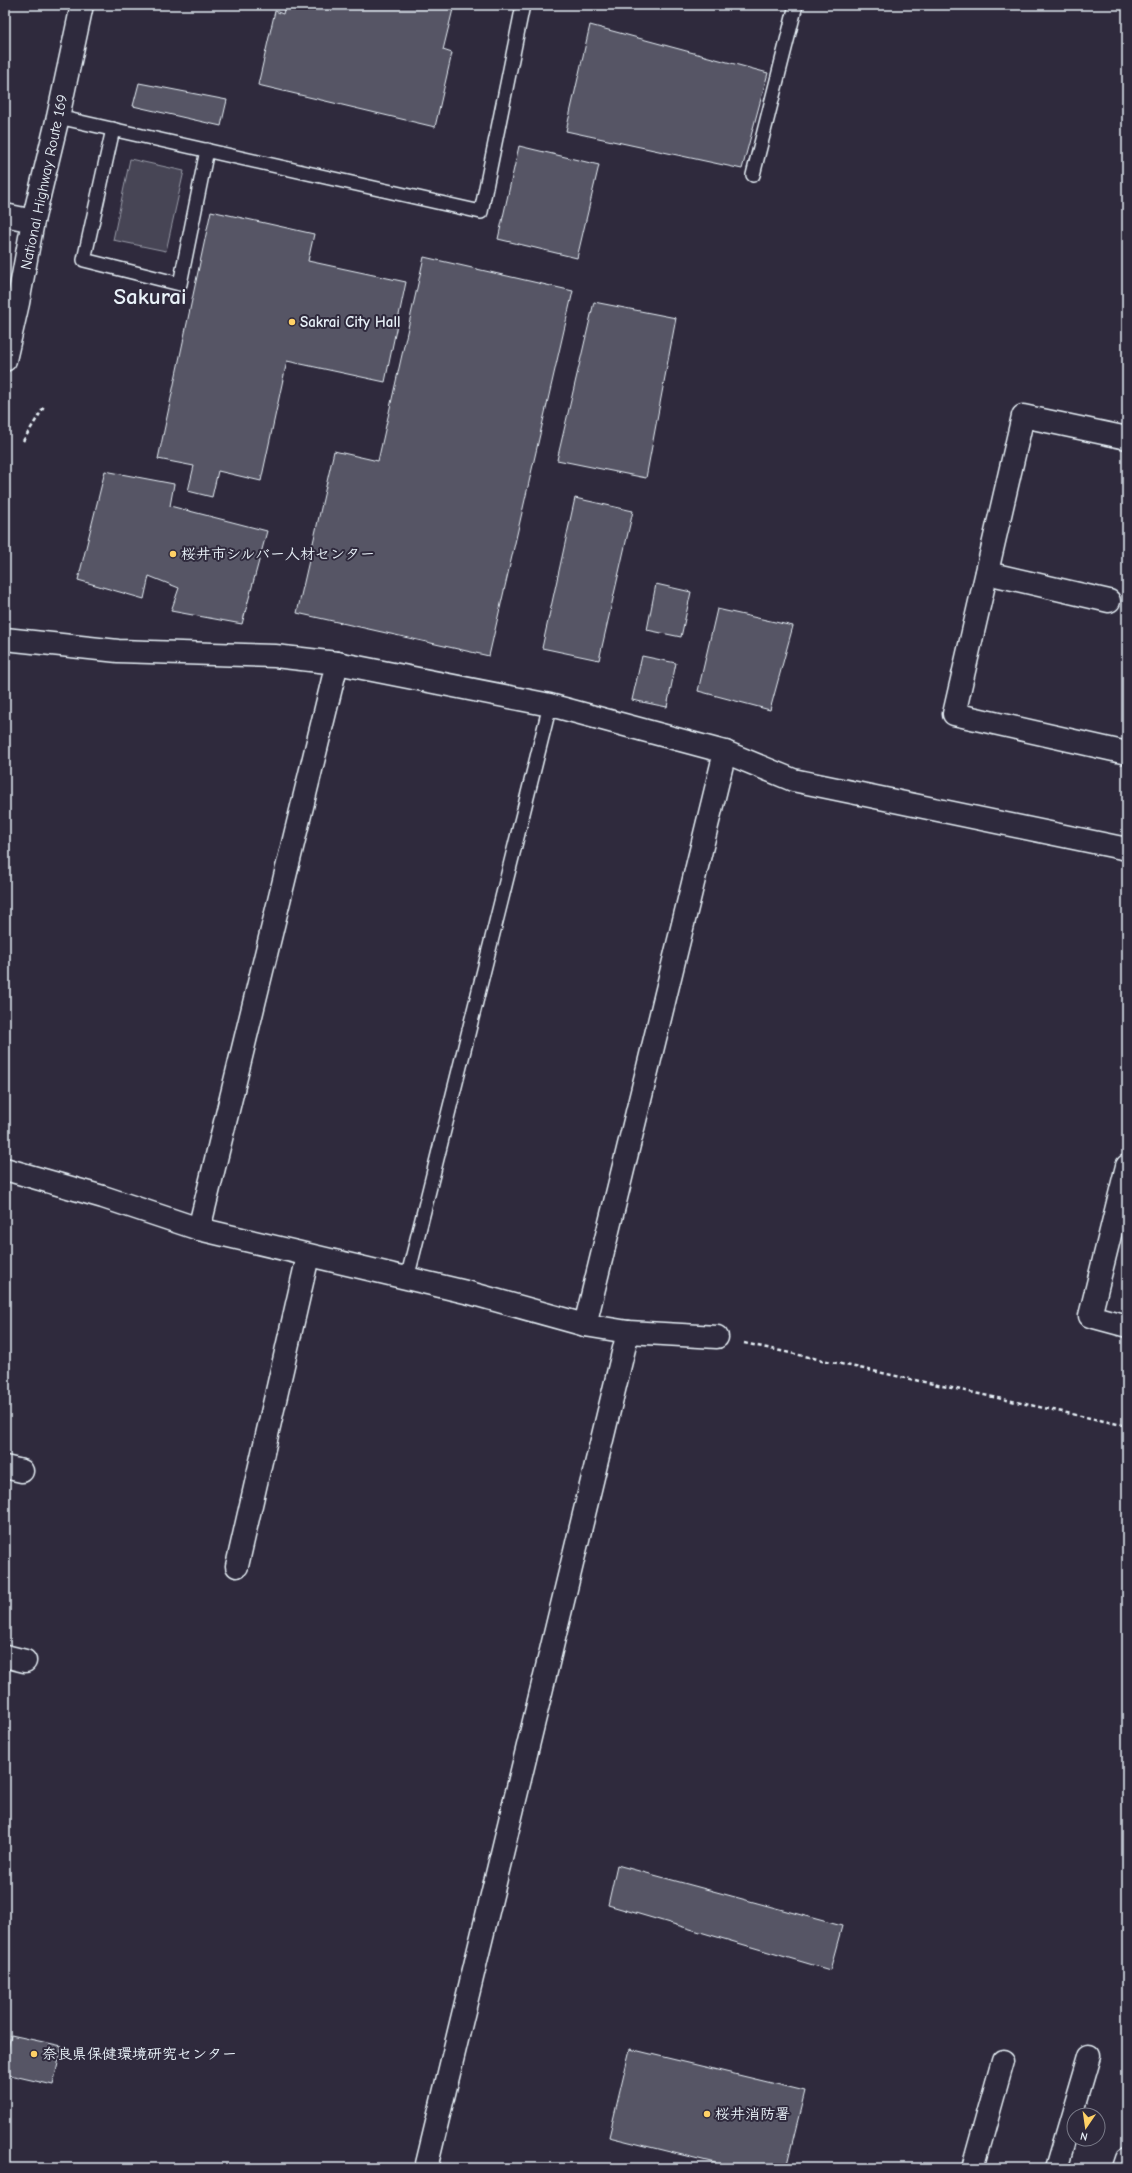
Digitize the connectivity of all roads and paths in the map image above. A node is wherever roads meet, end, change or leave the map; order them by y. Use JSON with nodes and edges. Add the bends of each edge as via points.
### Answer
{"nodes":[{"id":1,"x":82,"y":5,"type":"edge"},
{"id":2,"x":523,"y":5,"type":"edge"},
{"id":3,"x":796,"y":5,"type":"edge"},
{"id":4,"x":58,"y":117,"type":"junction"},
{"id":5,"x":113,"y":129,"type":"junction"},
{"id":6,"x":207,"y":150,"type":"junction"},
{"id":7,"x":753,"y":175,"type":"dead end"},
{"id":8,"x":5,"y":215,"type":"edge"},
{"id":9,"x":33,"y":221,"type":"junction"},
{"id":10,"x":12,"y":301,"type":"edge"},
{"id":11,"x":5,"y":360,"type":"edge"},
{"id":12,"x":44,"y":406,"type":"dead end"},
{"id":13,"x":1127,"y":438,"type":"edge"},
{"id":14,"x":23,"y":442,"type":"dead end"},
{"id":15,"x":987,"y":573,"type":"junction"},
{"id":16,"x":1109,"y":601,"type":"dead end"},
{"id":17,"x":5,"y":639,"type":"edge"},
{"id":18,"x":337,"y":663,"type":"junction"},
{"id":19,"x":550,"y":706,"type":"junction"},
{"id":20,"x":725,"y":752,"type":"junction"},
{"id":21,"x":1127,"y":753,"type":"edge"},
{"id":22,"x":1127,"y":849,"type":"edge"},
{"id":23,"x":1127,"y":1166,"type":"edge"},
{"id":24,"x":5,"y":1168,"type":"edge"},
{"id":25,"x":199,"y":1229,"type":"junction"},
{"id":26,"x":308,"y":1256,"type":"junction"},
{"id":27,"x":407,"y":1279,"type":"junction"},
{"id":28,"x":585,"y":1325,"type":"junction"},
{"id":29,"x":1127,"y":1326,"type":"edge"},
{"id":30,"x":628,"y":1332,"type":"junction"},
{"id":31,"x":717,"y":1337,"type":"joint"},
{"id":32,"x":1127,"y":1426,"type":"edge"},
{"id":33,"x":238,"y":1566,"type":"dead end"},
{"id":34,"x":1088,"y":2056,"type":"dead end"},
{"id":35,"x":1003,"y":2061,"type":"dead end"},
{"id":36,"x":1127,"y":2159,"type":"edge"},
{"id":37,"x":426,"y":2168,"type":"edge"},
{"id":38,"x":973,"y":2168,"type":"edge"},
{"id":39,"x":1056,"y":2168,"type":"edge"},
{"id":40,"x":1124,"y":2168,"type":"edge"}],
"edges":[{"from":1,"to":4,"type":"main road","name":"National Highway Route 169"},
{"from":2,"to":6,"type":"lane","via":[[481,212]]},
{"from":3,"to":7,"type":"lane"},
{"from":4,"to":5,"type":"lane"},
{"from":4,"to":9,"type":"main road","name":"National Highway Route 169"},
{"from":5,"to":6,"type":"lane"},
{"from":5,"to":6,"type":"lane","via":[[84,260],[180,284]]},
{"from":8,"to":9,"type":"main road"},
{"from":9,"to":10,"type":"main road","name":"National Highway Route 169"},
{"from":10,"to":11,"type":"main road","name":"National Highway Route 169"},
{"from":12,"to":14,"type":"path"},
{"from":13,"to":15,"type":"main road","via":[[1023,416]]},
{"from":15,"to":16,"type":"main road"},
{"from":15,"to":21,"type":"main road","via":[[954,714]]},
{"from":17,"to":18,"type":"main road","via":[[118,651],[275,656]]},
{"from":18,"to":19,"type":"main road"},
{"from":18,"to":25,"type":"main road"},
{"from":19,"to":20,"type":"main road"},
{"from":19,"to":27,"type":"lane"},
{"from":20,"to":22,"type":"main road","via":[[793,780]]},
{"from":20,"to":28,"type":"main road"},
{"from":23,"to":29,"type":"main road","via":[[1090,1316]]},
{"from":24,"to":25,"type":"main road","via":[[104,1197]]},
{"from":25,"to":26,"type":"main road"},
{"from":26,"to":27,"type":"main road"},
{"from":26,"to":33,"type":"main road"},
{"from":27,"to":28,"type":"main road","via":[[470,1293]]},
{"from":28,"to":30,"type":"main road"},
{"from":30,"to":31,"type":"main road"},
{"from":30,"to":37,"type":"main road"},
{"from":31,"to":32,"type":"path"},
{"from":34,"to":39,"type":"main road"},
{"from":35,"to":38,"type":"main road"},
{"from":36,"to":40,"type":"main road"}]}
